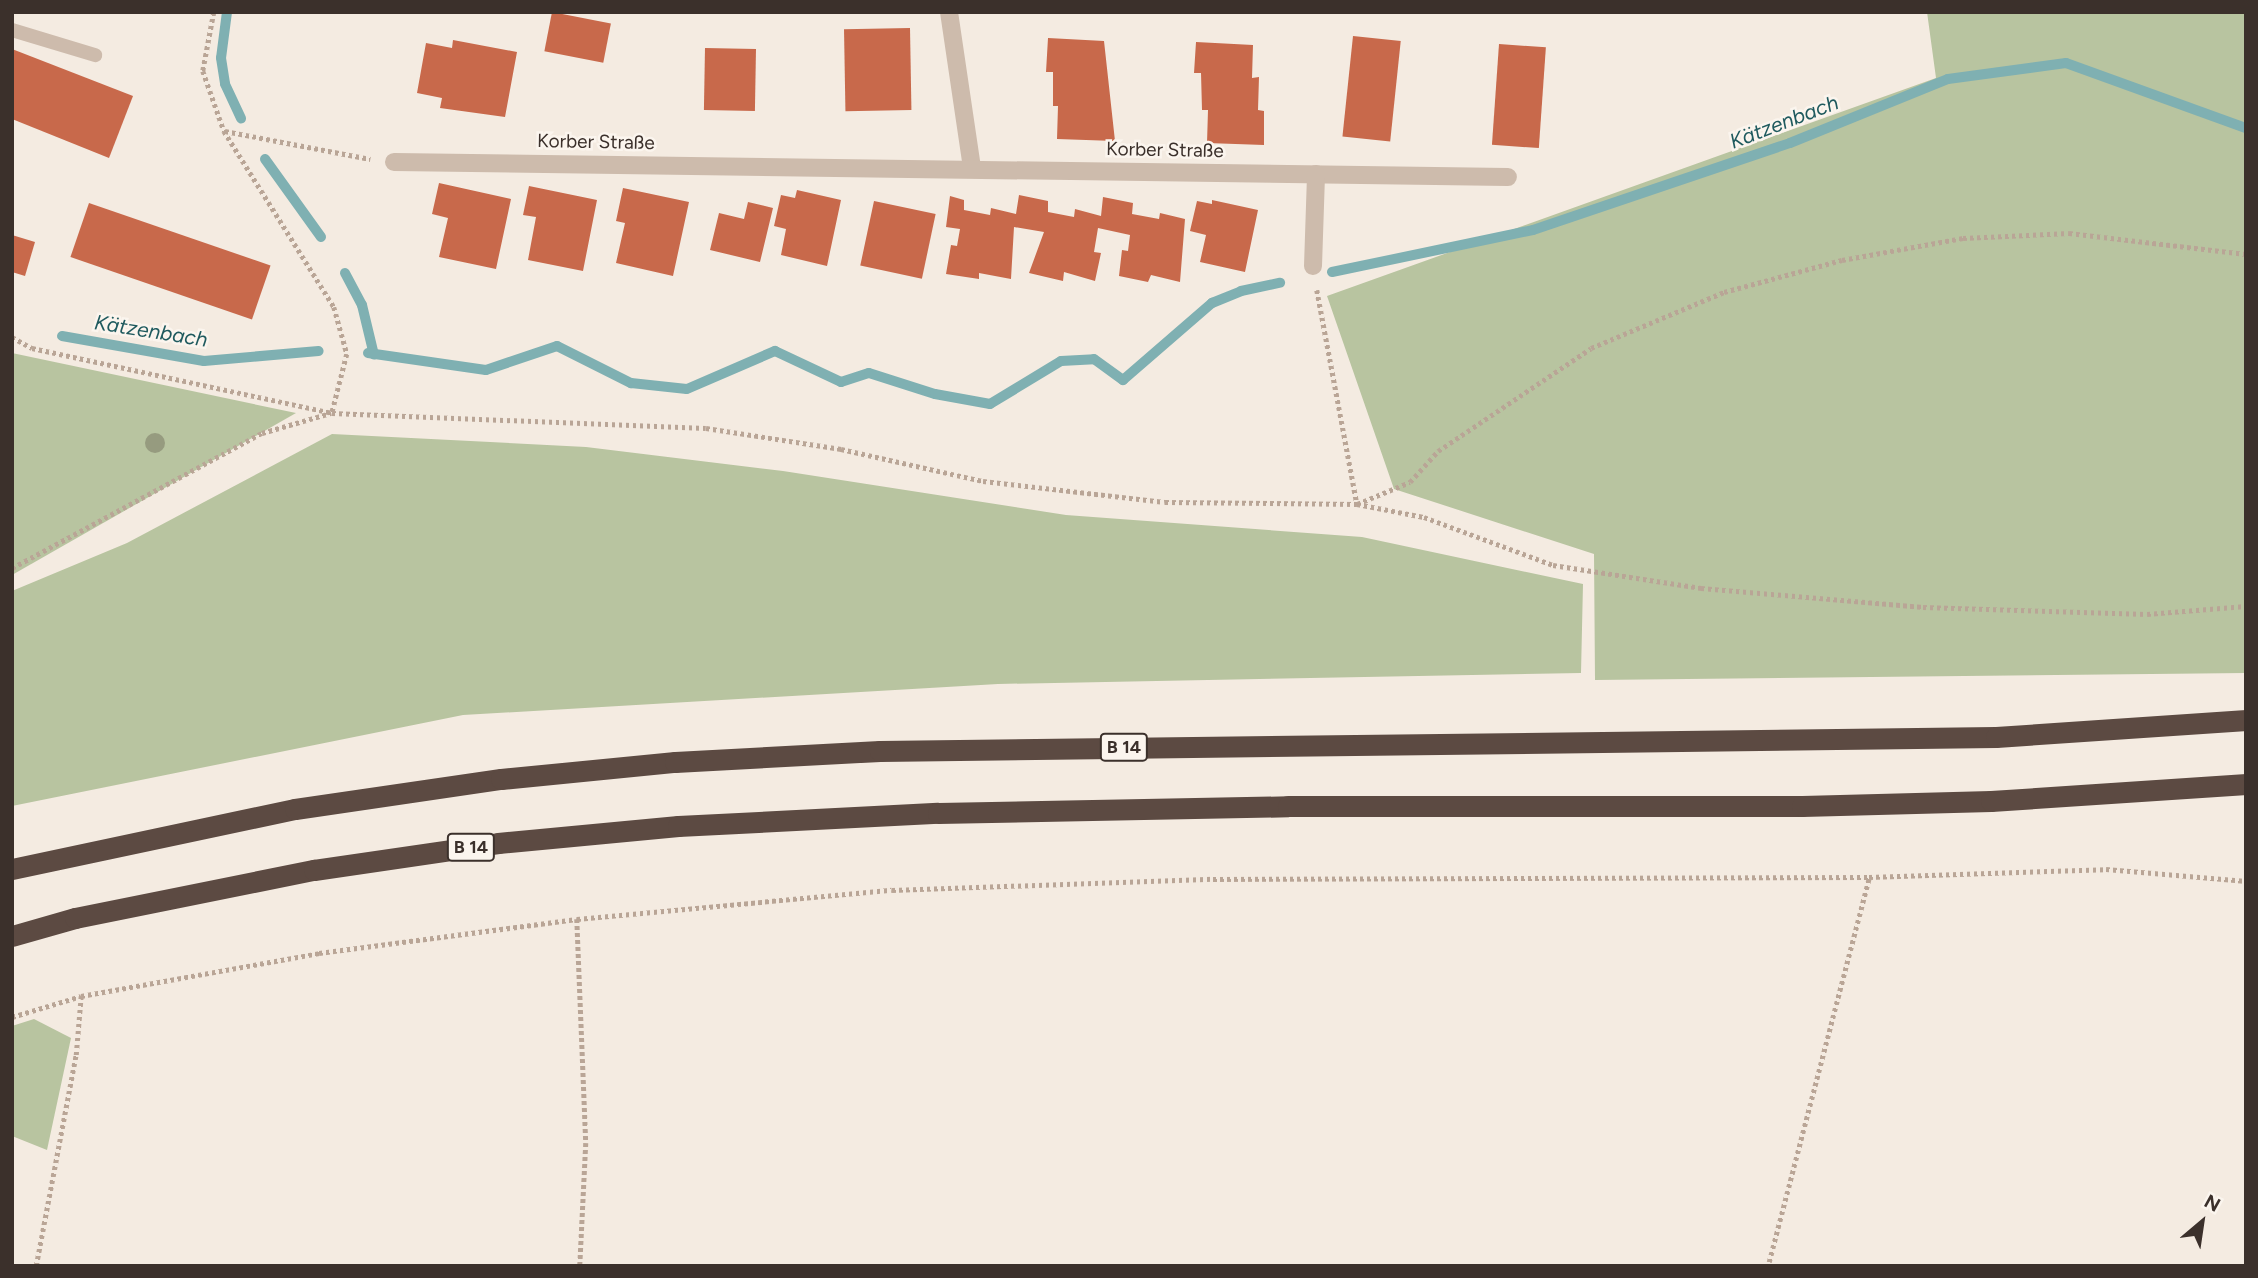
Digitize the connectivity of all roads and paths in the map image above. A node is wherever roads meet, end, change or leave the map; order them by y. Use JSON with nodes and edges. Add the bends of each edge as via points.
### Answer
{"nodes":[{"id":1,"x":214,"y":12,"type":"edge"},
{"id":2,"x":949,"y":12,"type":"edge"},
{"id":3,"x":12,"y":30,"type":"edge"},
{"id":4,"x":95,"y":55,"type":"dead end"},
{"id":5,"x":224,"y":131,"type":"junction"},
{"id":6,"x":394,"y":162,"type":"joint"},
{"id":7,"x":972,"y":167,"type":"junction"},
{"id":8,"x":1315,"y":174,"type":"junction"},
{"id":9,"x":1508,"y":177,"type":"dead end"},
{"id":10,"x":2246,"y":254,"type":"edge"},
{"id":11,"x":1313,"y":266,"type":"joint"},
{"id":12,"x":12,"y":337,"type":"edge"},
{"id":13,"x":332,"y":413,"type":"junction"},
{"id":14,"x":1357,"y":504,"type":"junction"},
{"id":15,"x":12,"y":568,"type":"edge"},
{"id":16,"x":2246,"y":606,"type":"edge"},
{"id":17,"x":2246,"y":720,"type":"edge"},
{"id":18,"x":2246,"y":784,"type":"edge"},
{"id":19,"x":12,"y":869,"type":"edge"},
{"id":20,"x":1868,"y":877,"type":"junction"},
{"id":21,"x":2246,"y":881,"type":"edge"},
{"id":22,"x":577,"y":919,"type":"junction"},
{"id":23,"x":12,"y":936,"type":"edge"},
{"id":24,"x":80,"y":996,"type":"junction"},
{"id":25,"x":12,"y":1017,"type":"edge"},
{"id":26,"x":1769,"y":1262,"type":"dead end"},
{"id":27,"x":36,"y":1266,"type":"edge"},
{"id":28,"x":580,"y":1266,"type":"edge"}],
"edges":[{"from":1,"to":5,"type":"path","via":[[203,71]]},
{"from":2,"to":7,"type":"street"},
{"from":3,"to":4,"type":"lane"},
{"from":5,"to":6,"type":"path","via":[[335,155]]},
{"from":5,"to":13,"type":"path","via":[[334,307],[347,354]]},
{"from":6,"to":7,"type":"street","name":"Korber Straße"},
{"from":7,"to":8,"type":"street","name":"Korber Straße"},
{"from":8,"to":9,"type":"street","name":"Korber Straße"},
{"from":8,"to":11,"type":"street"},
{"from":10,"to":14,"type":"path","via":[[2069,233],[1963,238],[1842,260],[1724,292],[1591,348],[1438,450],[1410,482]]},
{"from":11,"to":14,"type":"path"},
{"from":12,"to":13,"type":"path","via":[[32,348]]},
{"from":13,"to":14,"type":"path","via":[[706,428],[841,449],[983,481],[1165,502]]},
{"from":13,"to":15,"type":"path","via":[[262,433]]},
{"from":14,"to":16,"type":"path","via":[[1424,517],[1553,565],[1701,588],[1923,607],[2147,614]]},
{"from":17,"to":19,"type":"highway","number":"B 14","via":[[1996,737],[880,751],[674,762],[501,779],[295,809]]},
{"from":18,"to":23,"type":"highway","number":"B 14","via":[[1992,802],[1288,806],[938,813],[678,825],[498,843],[314,870],[75,918]]},
{"from":20,"to":21,"type":"path","via":[[2106,869]]},
{"from":20,"to":22,"type":"path","via":[[1199,879],[892,890]]},
{"from":20,"to":26,"type":"path"},
{"from":22,"to":24,"type":"path","via":[[319,953]]},
{"from":22,"to":28,"type":"path","via":[[586,1143]]},
{"from":24,"to":25,"type":"path"},
{"from":24,"to":27,"type":"path","via":[[76,1055]]}]}
